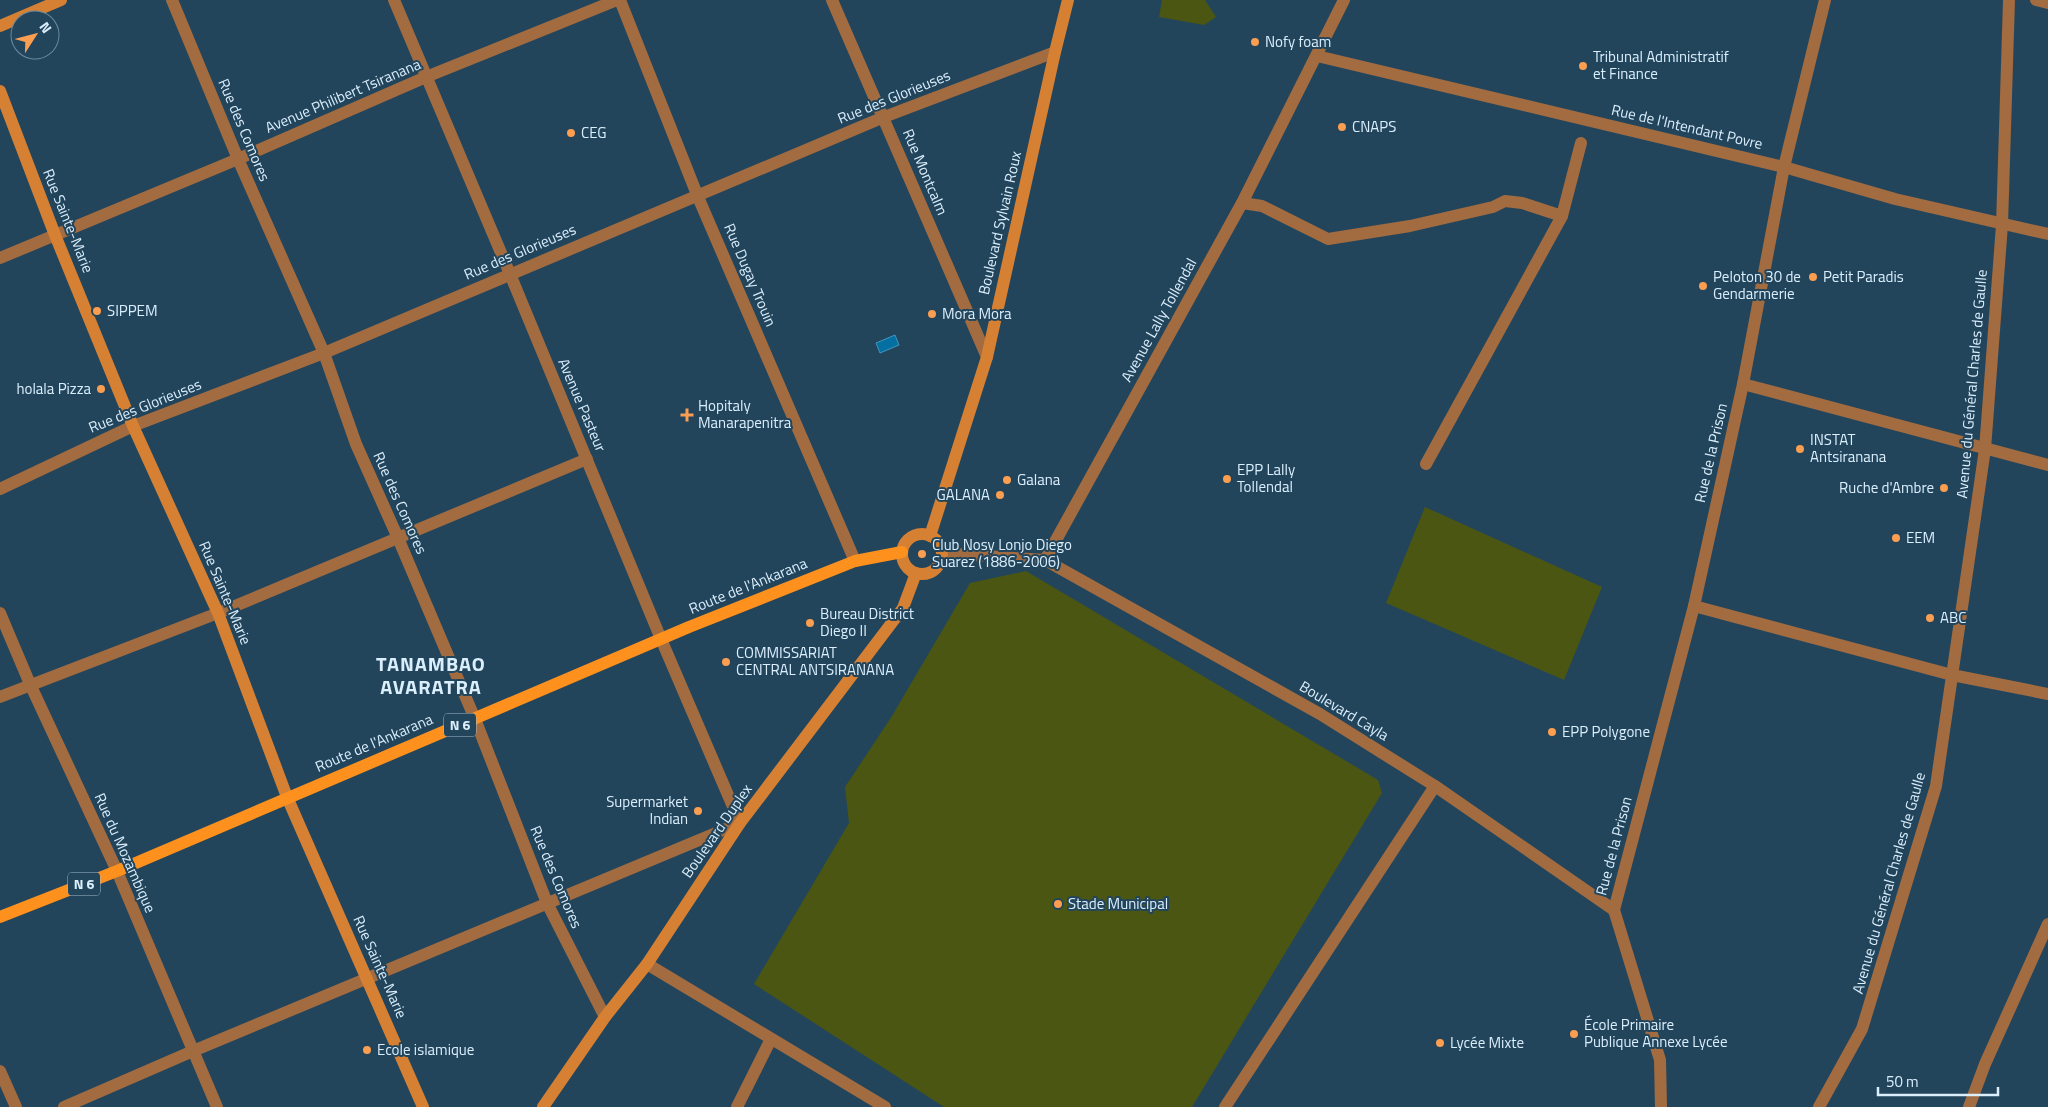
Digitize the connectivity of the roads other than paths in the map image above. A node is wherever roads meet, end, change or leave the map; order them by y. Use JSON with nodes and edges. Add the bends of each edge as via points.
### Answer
{"nodes":[{"id":1,"x":62,"y":0,"type":"edge"},
{"id":2,"x":172,"y":0,"type":"edge"},
{"id":3,"x":394,"y":0,"type":"edge"},
{"id":4,"x":618,"y":0,"type":"edge"},
{"id":5,"x":832,"y":0,"type":"edge"},
{"id":6,"x":1068,"y":0,"type":"edge"},
{"id":7,"x":1344,"y":0,"type":"edge"},
{"id":8,"x":1825,"y":0,"type":"edge"},
{"id":9,"x":2008,"y":0,"type":"edge"},
{"id":10,"x":2036,"y":0,"type":"edge"},
{"id":11,"x":2048,"y":3,"type":"edge"},
{"id":12,"x":0,"y":26,"type":"edge"},
{"id":13,"x":1055,"y":52,"type":"junction"},
{"id":14,"x":1317,"y":56,"type":"junction"},
{"id":15,"x":426,"y":77,"type":"junction"},
{"id":16,"x":0,"y":92,"type":"edge"},
{"id":17,"x":884,"y":117,"type":"junction"},
{"id":18,"x":1581,"y":143,"type":"dead end"},
{"id":19,"x":238,"y":159,"type":"junction"},
{"id":20,"x":1784,"y":167,"type":"junction"},
{"id":21,"x":698,"y":197,"type":"junction"},
{"id":22,"x":1242,"y":202,"type":"junction"},
{"id":23,"x":1562,"y":216,"type":"junction"},
{"id":24,"x":2002,"y":225,"type":"junction"},
{"id":25,"x":2048,"y":234,"type":"edge"},
{"id":26,"x":55,"y":235,"type":"junction"},
{"id":27,"x":0,"y":258,"type":"edge"},
{"id":28,"x":510,"y":274,"type":"junction"},
{"id":29,"x":324,"y":353,"type":"junction"},
{"id":30,"x":987,"y":357,"type":"junction"},
{"id":31,"x":1743,"y":384,"type":"junction"},
{"id":32,"x":133,"y":426,"type":"junction"},
{"id":33,"x":1985,"y":449,"type":"junction"},
{"id":34,"x":587,"y":459,"type":"junction"},
{"id":35,"x":1426,"y":464,"type":"dead end"},
{"id":36,"x":2048,"y":465,"type":"edge"},
{"id":37,"x":0,"y":489,"type":"edge"},
{"id":38,"x":930,"y":536,"type":"junction"},
{"id":39,"x":398,"y":538,"type":"junction"},
{"id":40,"x":902,"y":552,"type":"junction"},
{"id":41,"x":942,"y":553,"type":"junction"},
{"id":42,"x":1045,"y":560,"type":"junction"},
{"id":43,"x":855,"y":561,"type":"junction"},
{"id":44,"x":916,"y":573,"type":"junction"},
{"id":45,"x":1694,"y":606,"type":"junction"},
{"id":46,"x":218,"y":612,"type":"junction"},
{"id":47,"x":0,"y":613,"type":"edge"},
{"id":48,"x":660,"y":639,"type":"junction"},
{"id":49,"x":1952,"y":674,"type":"junction"},
{"id":50,"x":30,"y":684,"type":"junction"},
{"id":51,"x":2048,"y":694,"type":"edge"},
{"id":52,"x":0,"y":697,"type":"edge"},
{"id":53,"x":475,"y":719,"type":"junction"},
{"id":54,"x":1435,"y":786,"type":"junction"},
{"id":55,"x":287,"y":797,"type":"junction"},
{"id":56,"x":740,"y":824,"type":"junction"},
{"id":57,"x":116,"y":871,"type":"junction"},
{"id":58,"x":547,"y":903,"type":"junction"},
{"id":59,"x":1614,"y":910,"type":"junction"},
{"id":60,"x":0,"y":917,"type":"edge"},
{"id":61,"x":2048,"y":924,"type":"edge"},
{"id":62,"x":647,"y":964,"type":"junction"},
{"id":63,"x":368,"y":980,"type":"junction"},
{"id":64,"x":605,"y":1017,"type":"junction"},
{"id":65,"x":771,"y":1039,"type":"junction"},
{"id":66,"x":193,"y":1051,"type":"junction"},
{"id":67,"x":0,"y":1071,"type":"edge"},
{"id":68,"x":16,"y":1107,"type":"edge"},
{"id":69,"x":64,"y":1107,"type":"edge"},
{"id":70,"x":217,"y":1107,"type":"edge"},
{"id":71,"x":423,"y":1107,"type":"edge"},
{"id":72,"x":543,"y":1107,"type":"edge"},
{"id":73,"x":737,"y":1107,"type":"edge"},
{"id":74,"x":885,"y":1107,"type":"edge"},
{"id":75,"x":1225,"y":1107,"type":"edge"},
{"id":76,"x":1661,"y":1107,"type":"edge"},
{"id":77,"x":1819,"y":1107,"type":"edge"},
{"id":78,"x":1969,"y":1107,"type":"edge"}],
"edges":[{"from":1,"to":12,"type":"main road"},
{"from":2,"to":19,"type":"street","name":"Rue des Comores"},
{"from":3,"to":15,"type":"street","name":"Avenue Pasteur"},
{"from":4,"to":15,"type":"street","name":"Avenue Philibert Tsiranana"},
{"from":4,"to":21,"type":"street","name":"Rue Dugay Trouin"},
{"from":5,"to":17,"type":"street","name":"Rue Montcalm"},
{"from":6,"to":13,"type":"main road","name":"Boulevard Sylvain Roux"},
{"from":7,"to":14,"type":"street","name":"Avenue Lally Tollendal"},
{"from":8,"to":20,"type":"street","name":"Rue de la Prison"},
{"from":9,"to":24,"type":"street","name":"Avenue du Général Charles de Gaulle"},
{"from":10,"to":11,"type":"street"},
{"from":13,"to":17,"type":"street","name":"Rue des Glorieuses"},
{"from":13,"to":30,"type":"main road","name":"Boulevard Sylvain Roux"},
{"from":14,"to":20,"type":"street","name":"Rue de l'Intendant Povre"},
{"from":14,"to":22,"type":"street","name":"Avenue Lally Tollendal"},
{"from":15,"to":19,"type":"street","name":"Avenue Philibert Tsiranana"},
{"from":15,"to":28,"type":"street","name":"Avenue Pasteur"},
{"from":16,"to":26,"type":"main road","name":"Rue Sainte-Marie"},
{"from":17,"to":21,"type":"street","name":"Rue des Glorieuses"},
{"from":17,"to":30,"type":"street","name":"Rue Montcalm"},
{"from":18,"to":23,"type":"street"},
{"from":19,"to":26,"type":"street","name":"Avenue Philibert Tsiranana"},
{"from":19,"to":29,"type":"street","name":"Rue des Comores"},
{"from":20,"to":24,"type":"street","name":"Rue de l'Intendant Povre"},
{"from":20,"to":31,"type":"street","name":"Rue de la Prison"},
{"from":21,"to":28,"type":"street","name":"Rue des Glorieuses"},
{"from":21,"to":43,"type":"street","name":"Rue Dugay Trouin"},
{"from":22,"to":23,"type":"street","via":[[1262,206],[1328,239],[1410,226],[1493,207],[1505,201]]},
{"from":22,"to":42,"type":"street","name":"Avenue Lally Tollendal"},
{"from":23,"to":35,"type":"street"},
{"from":24,"to":25,"type":"street","name":"Rue de l'Intendant Povre"},
{"from":24,"to":33,"type":"street","name":"Avenue du Général Charles de Gaulle"},
{"from":26,"to":27,"type":"street","name":"Avenue Philibert Tsiranana"},
{"from":26,"to":32,"type":"main road","name":"Rue Sainte-Marie"},
{"from":28,"to":29,"type":"street","name":"Rue des Glorieuses"},
{"from":28,"to":34,"type":"street","name":"Avenue Pasteur"},
{"from":29,"to":32,"type":"street","name":"Rue des Glorieuses"},
{"from":29,"to":39,"type":"street","name":"Rue des Comores","via":[[356,444]]},
{"from":30,"to":38,"type":"main road","name":"Boulevard Sylvain Roux"},
{"from":31,"to":33,"type":"street"},
{"from":31,"to":45,"type":"street","name":"Rue de la Prison"},
{"from":32,"to":37,"type":"street","name":"Rue des Glorieuses"},
{"from":32,"to":46,"type":"main road","name":"Rue Sainte-Marie"},
{"from":33,"to":36,"type":"street"},
{"from":33,"to":49,"type":"street","name":"Avenue du Général Charles de Gaulle"},
{"from":34,"to":39,"type":"street"},
{"from":34,"to":48,"type":"street","name":"Avenue Pasteur"},
{"from":38,"to":40,"type":"main road","via":[[913,536]]},
{"from":38,"to":41,"type":"main road","via":[[937,541]]},
{"from":39,"to":46,"type":"street"},
{"from":39,"to":53,"type":"street","name":"Rue des Comores"},
{"from":40,"to":43,"type":"main road","name":"Route de l'Ankarana","number":"N 6"},
{"from":40,"to":44,"type":"main road","via":[[904,564]]},
{"from":41,"to":42,"type":"street"},
{"from":41,"to":44,"type":"main road","via":[[942,559],[934,570]]},
{"from":42,"to":54,"type":"street","name":"Boulevard Cayla","via":[[1320,714]]},
{"from":43,"to":48,"type":"main road","name":"Route de l'Ankarana","number":"N 6"},
{"from":44,"to":56,"type":"main road","name":"Boulevard Duplex","via":[[903,608]]},
{"from":45,"to":49,"type":"street"},
{"from":45,"to":59,"type":"street","name":"Rue de la Prison"},
{"from":46,"to":50,"type":"street"},
{"from":46,"to":55,"type":"main road","name":"Rue Sainte-Marie"},
{"from":47,"to":50,"type":"street","name":"Rue du Mozambique"},
{"from":48,"to":53,"type":"main road","name":"Route de l'Ankarana","number":"N 6"},
{"from":48,"to":56,"type":"street","name":"Avenue Pasteur"},
{"from":49,"to":51,"type":"street"},
{"from":49,"to":77,"type":"street","name":"Avenue du Général Charles de Gaulle","via":[[1936,786],[1862,1029]]},
{"from":50,"to":52,"type":"street"},
{"from":50,"to":57,"type":"street","name":"Rue du Mozambique"},
{"from":53,"to":55,"type":"main road","name":"Route de l'Ankarana","number":"N 6"},
{"from":53,"to":58,"type":"street","name":"Rue des Comores"},
{"from":54,"to":59,"type":"street","name":"Boulevard Cayla"},
{"from":54,"to":75,"type":"street"},
{"from":55,"to":57,"type":"main road","name":"Route de l'Ankarana","number":"N 6"},
{"from":55,"to":63,"type":"main road","name":"Rue Sainte-Marie"},
{"from":56,"to":58,"type":"street"},
{"from":56,"to":62,"type":"main road","name":"Boulevard Duplex"},
{"from":57,"to":60,"type":"main road","name":"Route de l'Ankarana","number":"N 6"},
{"from":57,"to":66,"type":"street","name":"Rue du Mozambique"},
{"from":58,"to":63,"type":"street"},
{"from":58,"to":64,"type":"street","name":"Rue des Comores"},
{"from":59,"to":76,"type":"street","via":[[1660,1060]]},
{"from":61,"to":78,"type":"street"},
{"from":62,"to":64,"type":"main road","name":"Boulevard Duplex"},
{"from":62,"to":65,"type":"street"},
{"from":63,"to":66,"type":"street"},
{"from":63,"to":71,"type":"main road","name":"Rue Sainte-Marie"},
{"from":64,"to":72,"type":"main road","name":"Boulevard Duplex"},
{"from":65,"to":73,"type":"street"},
{"from":65,"to":74,"type":"street"},
{"from":66,"to":69,"type":"street"},
{"from":66,"to":70,"type":"street","name":"Rue du Mozambique"},
{"from":67,"to":68,"type":"street"}]}
